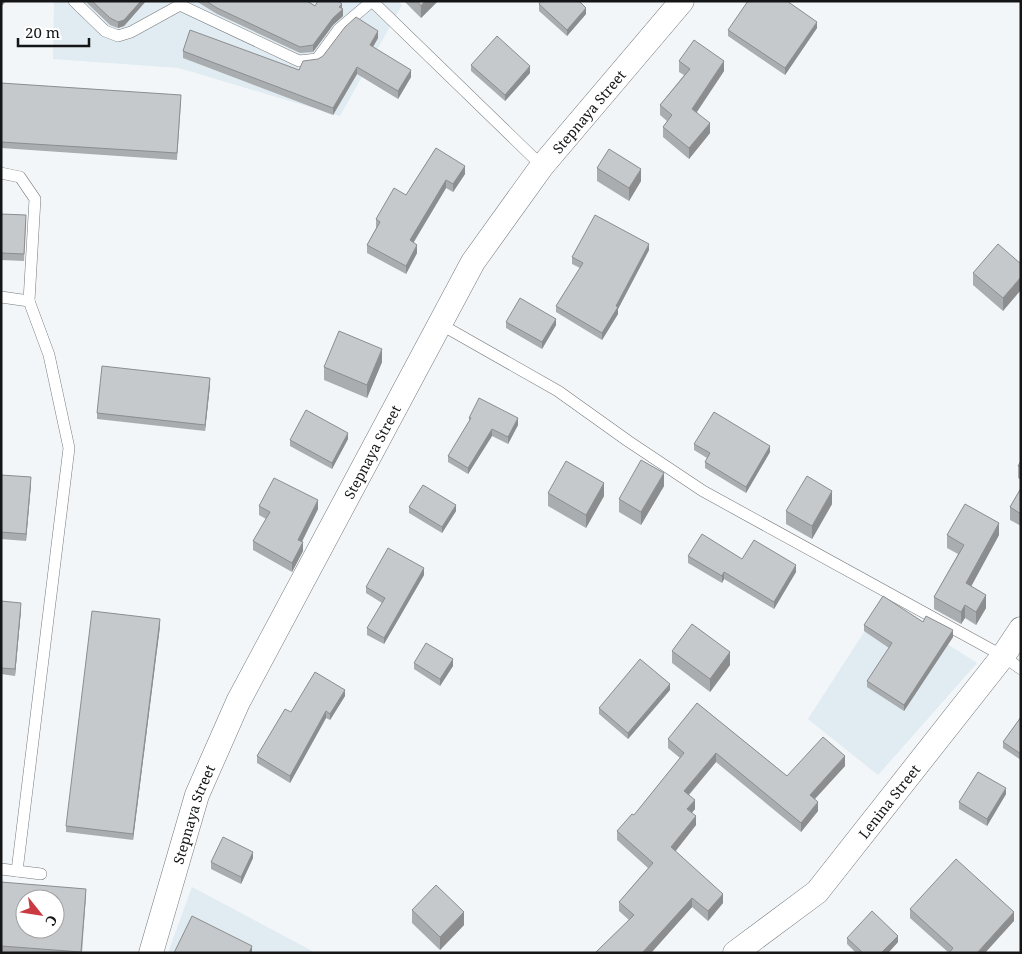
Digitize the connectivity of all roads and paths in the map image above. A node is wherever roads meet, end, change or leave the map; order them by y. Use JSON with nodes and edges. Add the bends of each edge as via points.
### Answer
{"nodes":[{"id":1,"x":74,"y":1,"type":"edge"},
{"id":2,"x":682,"y":1,"type":"edge"},
{"id":3,"x":542,"y":166,"type":"junction"},
{"id":4,"x":1,"y":172,"type":"edge"},
{"id":5,"x":1,"y":297,"type":"edge"},
{"id":6,"x":29,"y":301,"type":"junction"},
{"id":7,"x":440,"y":324,"type":"junction"},
{"id":8,"x":1021,"y":629,"type":"edge"},
{"id":9,"x":1012,"y":662,"type":"edge"},
{"id":10,"x":1,"y":869,"type":"edge"},
{"id":11,"x":17,"y":871,"type":"junction"},
{"id":12,"x":41,"y":874,"type":"dead end"},
{"id":13,"x":151,"y":953,"type":"edge"},
{"id":14,"x":735,"y":953,"type":"edge"}],
"edges":[{"from":1,"to":3,"type":"lane","via":[[105,31],[118,36],[180,6],[299,61],[317,59],[340,29],[372,1]]},
{"from":2,"to":3,"type":"street","name":"Stepnaya Street"},
{"from":3,"to":7,"type":"street","name":"Stepnaya Street","via":[[473,262]]},
{"from":4,"to":6,"type":"lane","via":[[20,177],[35,200]]},
{"from":5,"to":6,"type":"lane"},
{"from":6,"to":11,"type":"lane","via":[[49,355],[69,448]]},
{"from":7,"to":9,"type":"lane","via":[[558,392],[703,491]]},
{"from":7,"to":13,"type":"street","name":"Stepnaya Street","via":[[238,702],[197,795]]},
{"from":8,"to":9,"type":"street","name":"Lenina Street"},
{"from":9,"to":14,"type":"street","name":"Lenina Street","via":[[817,892]]},
{"from":10,"to":11,"type":"lane"},
{"from":11,"to":12,"type":"lane"}]}
